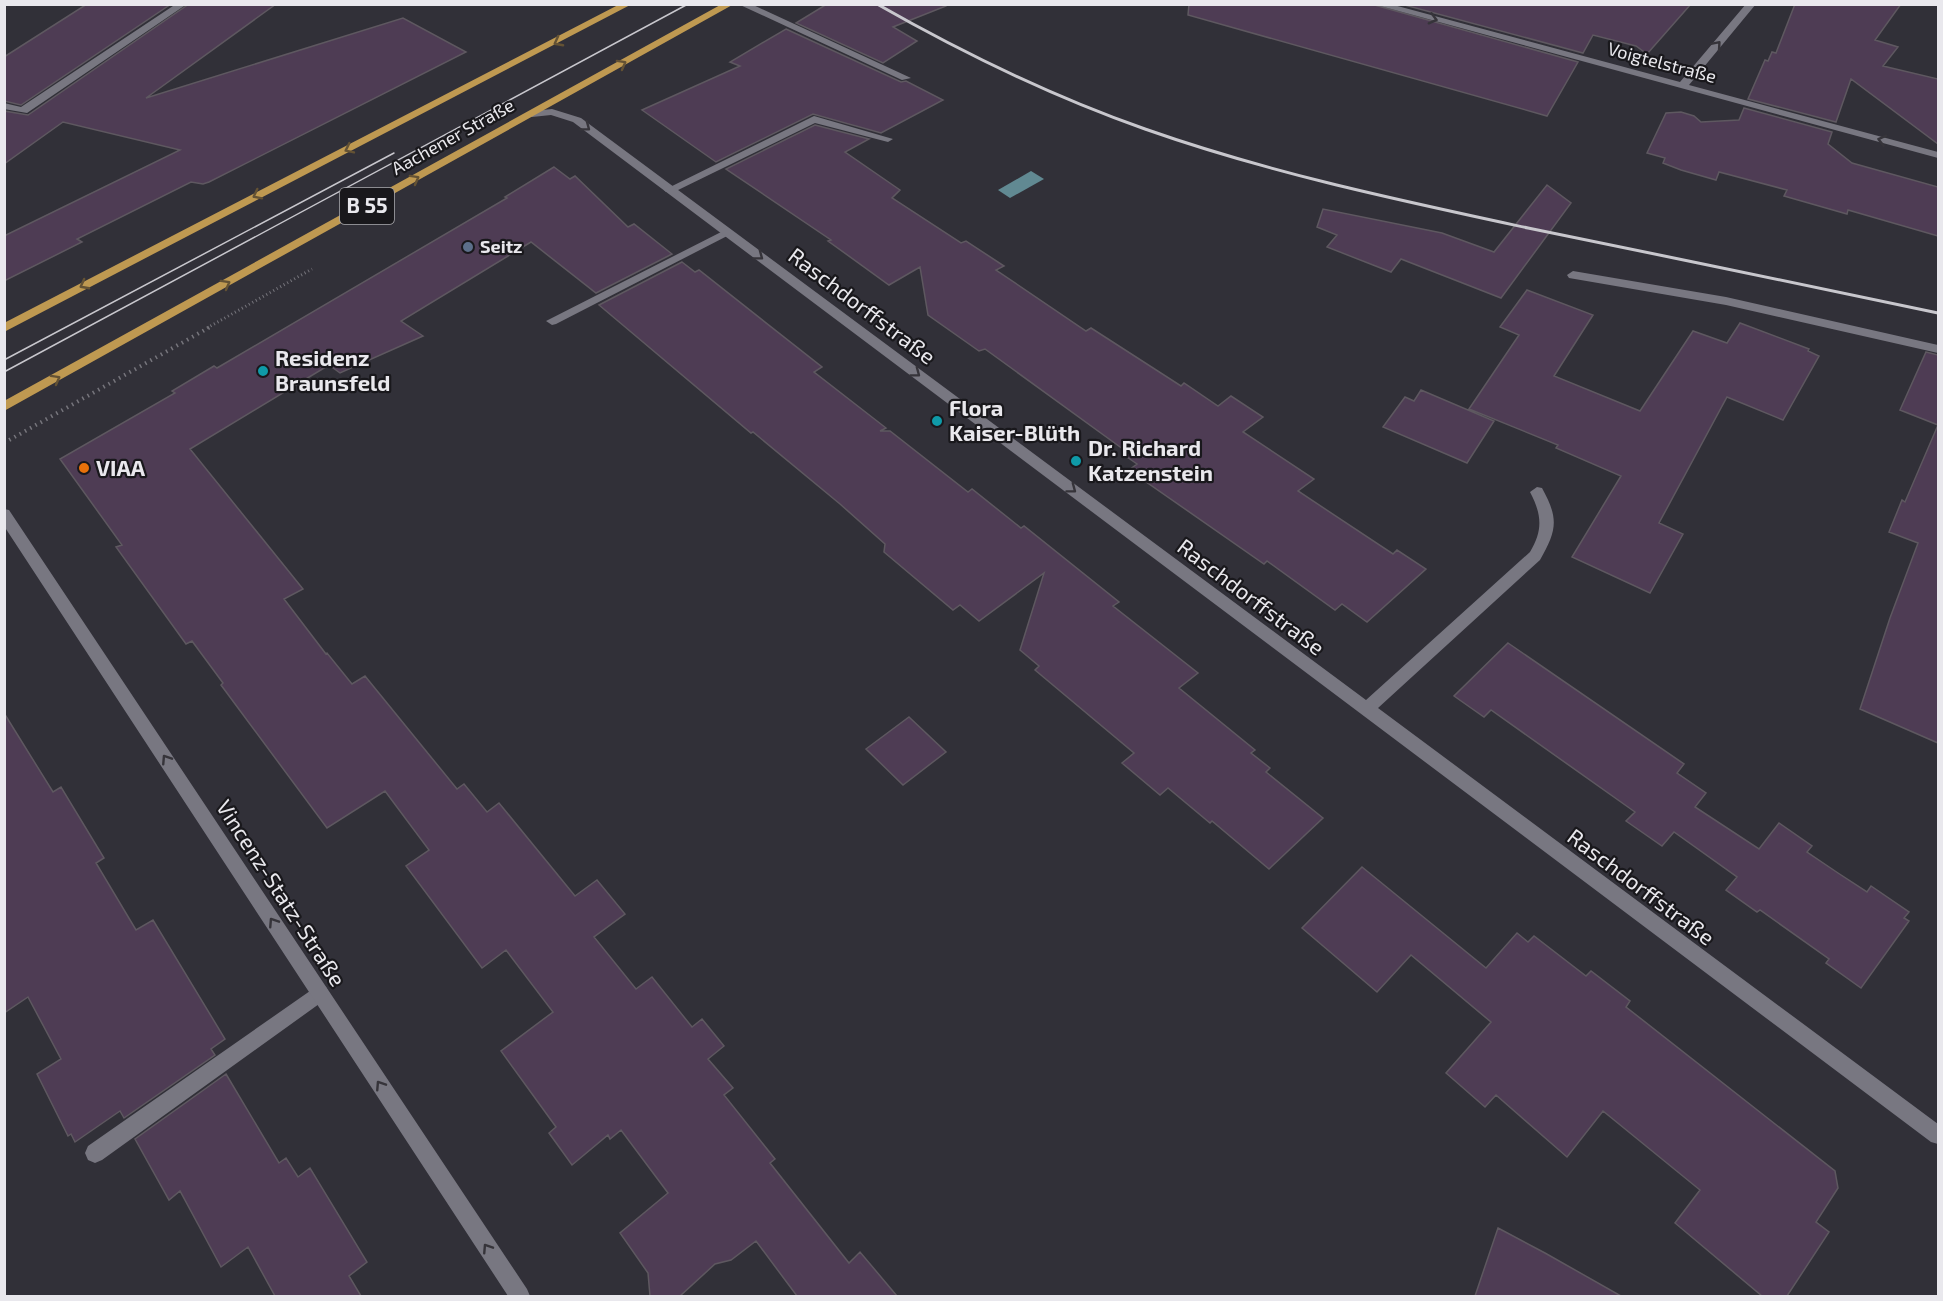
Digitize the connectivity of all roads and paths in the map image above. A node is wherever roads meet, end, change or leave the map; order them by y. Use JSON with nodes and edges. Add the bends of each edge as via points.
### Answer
{"nodes":[{"id":1,"x":183,"y":4,"type":"edge"},
{"id":2,"x":628,"y":4,"type":"edge"},
{"id":3,"x":730,"y":4,"type":"edge"},
{"id":4,"x":742,"y":4,"type":"edge"},
{"id":5,"x":1377,"y":4,"type":"edge"},
{"id":6,"x":1752,"y":4,"type":"edge"},
{"id":7,"x":906,"y":78,"type":"dead end"},
{"id":8,"x":1683,"y":85,"type":"junction"},
{"id":9,"x":4,"y":106,"type":"edge"},
{"id":10,"x":532,"y":114,"type":"junction"},
{"id":11,"x":888,"y":139,"type":"dead end"},
{"id":12,"x":1938,"y":155,"type":"edge"},
{"id":13,"x":670,"y":190,"type":"junction"},
{"id":14,"x":727,"y":232,"type":"junction"},
{"id":15,"x":1573,"y":275,"type":"dead end"},
{"id":16,"x":552,"y":321,"type":"dead end"},
{"id":17,"x":5,"y":328,"type":"edge"},
{"id":18,"x":1938,"y":349,"type":"edge"},
{"id":19,"x":5,"y":407,"type":"edge"},
{"id":20,"x":1537,"y":492,"type":"dead end"},
{"id":21,"x":4,"y":514,"type":"edge"},
{"id":22,"x":1366,"y":709,"type":"junction"},
{"id":23,"x":320,"y":993,"type":"junction"},
{"id":24,"x":1938,"y":1135,"type":"edge"},
{"id":25,"x":95,"y":1154,"type":"dead end"},
{"id":26,"x":520,"y":1296,"type":"edge"}],
"edges":[{"from":1,"to":9,"type":"street","via":[[23,111]]},
{"from":2,"to":17,"type":"main road","name":"Aachener Straße","number":"B 55","one_way":true,"via":[[173,237]]},
{"from":10,"to":3,"type":"main road","name":"Aachener Straße","number":"B 55","one_way":true},
{"from":4,"to":7,"type":"street"},
{"from":5,"to":8,"type":"street","name":"Voigtelstraße","one_way":true},
{"from":8,"to":6,"type":"street","one_way":true},
{"from":12,"to":8,"type":"street","name":"Voigtelstraße","one_way":true},
{"from":10,"to":13,"type":"street","name":"Raschdorffstraße","one_way":true,"via":[[552,112],[577,120]]},
{"from":19,"to":10,"type":"main road","name":"Aachener Straße","number":"B 55","one_way":true},
{"from":11,"to":13,"type":"street","via":[[814,119]]},
{"from":13,"to":14,"type":"street","name":"Raschdorffstraße"},
{"from":14,"to":16,"type":"street"},
{"from":14,"to":22,"type":"street","name":"Raschdorffstraße","one_way":true},
{"from":15,"to":18,"type":"street","via":[[1726,302]]},
{"from":20,"to":22,"type":"street","via":[[1547,511],[1549,533],[1535,556]]},
{"from":23,"to":21,"type":"street","name":"Vincenz-Statz-Straße","one_way":true},
{"from":22,"to":24,"type":"street","name":"Raschdorffstraße"},
{"from":23,"to":25,"type":"street"},
{"from":26,"to":23,"type":"street","name":"Vincenz-Statz-Straße","one_way":true}]}
